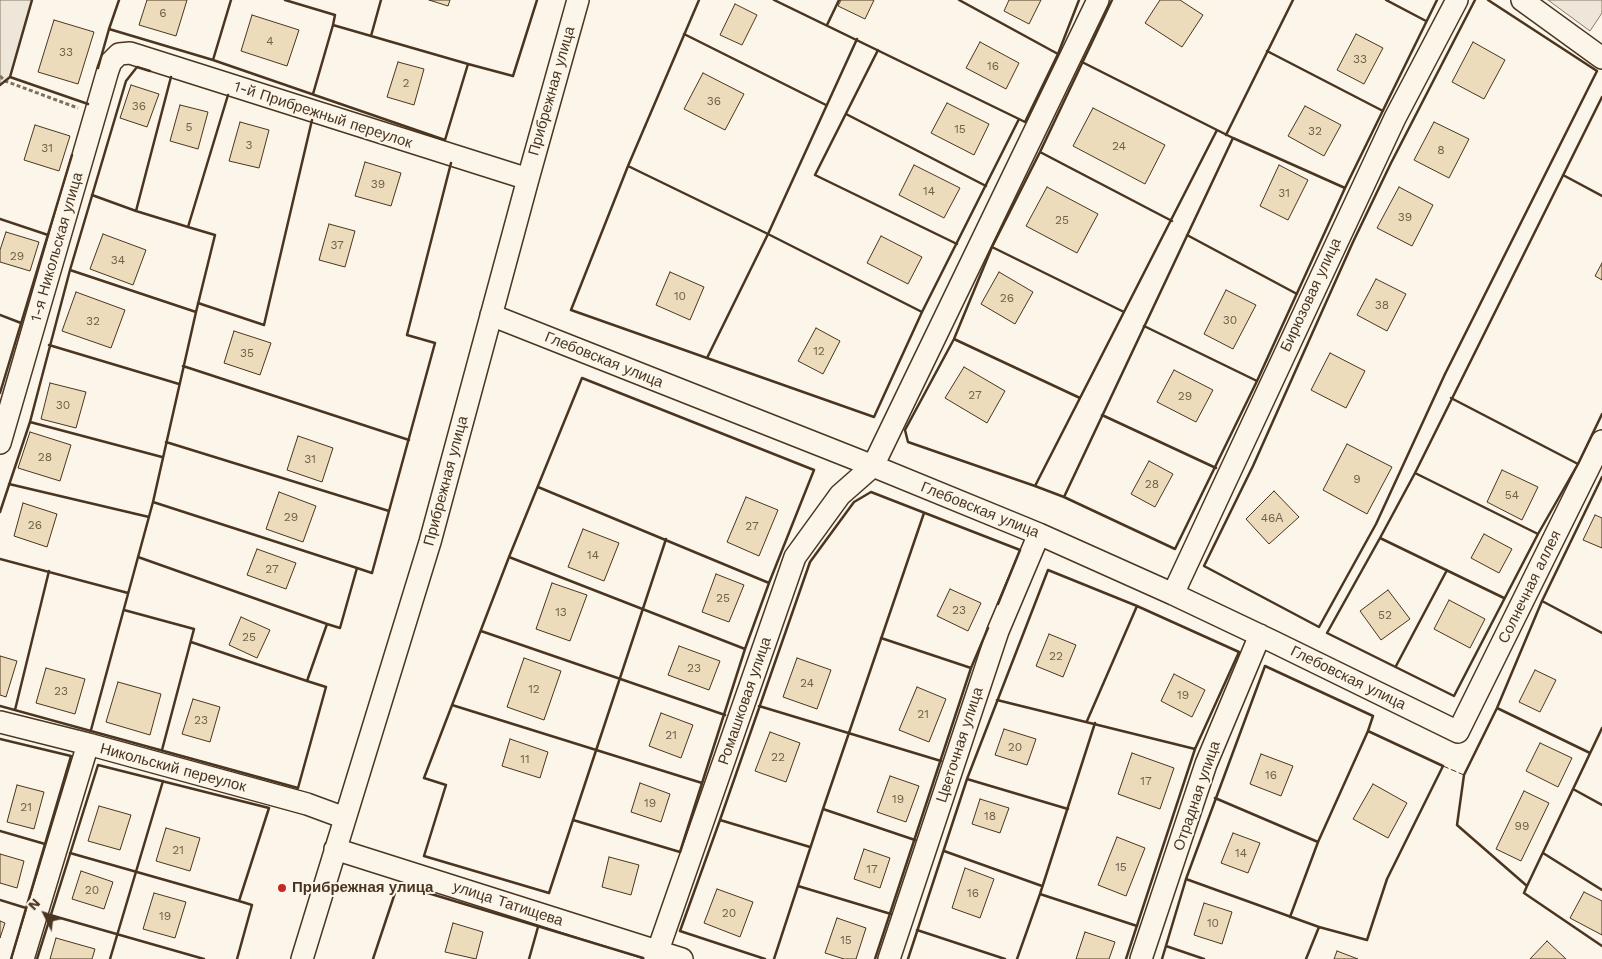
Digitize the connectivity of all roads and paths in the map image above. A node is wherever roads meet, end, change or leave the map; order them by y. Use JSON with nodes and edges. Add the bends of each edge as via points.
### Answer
{"nodes":[{"id":1,"x":578,"y":0,"type":"edge"},
{"id":2,"x":1098,"y":0,"type":"edge"},
{"id":3,"x":1456,"y":0,"type":"edge"},
{"id":4,"x":1522,"y":0,"type":"edge"},
{"id":5,"x":1600,"y":53,"type":"edge"},
{"id":6,"x":119,"y":54,"type":"joint"},
{"id":7,"x":0,"y":76,"type":"edge"},
{"id":8,"x":95,"y":114,"type":"junction"},
{"id":9,"x":528,"y":179,"type":"junction"},
{"id":10,"x":491,"y":315,"type":"junction"},
{"id":11,"x":1602,"y":441,"type":"edge"},
{"id":12,"x":0,"y":443,"type":"edge"},
{"id":13,"x":873,"y":466,"type":"junction"},
{"id":14,"x":1039,"y":534,"type":"junction"},
{"id":15,"x":1173,"y":594,"type":"junction"},
{"id":16,"x":1260,"y":635,"type":"junction"},
{"id":17,"x":0,"y":722,"type":"edge"},
{"id":18,"x":1458,"y":732,"type":"joint"},
{"id":19,"x":88,"y":744,"type":"junction"},
{"id":20,"x":345,"y":818,"type":"junction"},
{"id":21,"x":335,"y":849,"type":"junction"},
{"id":22,"x":656,"y":955,"type":"edge"},
{"id":23,"x":23,"y":959,"type":"edge"},
{"id":24,"x":302,"y":959,"type":"edge"},
{"id":25,"x":682,"y":959,"type":"edge"},
{"id":26,"x":890,"y":959,"type":"edge"},
{"id":27,"x":1142,"y":959,"type":"edge"}],
"edges":[{"from":1,"to":9,"type":"street","name":"Прибрежная улица"},
{"from":2,"to":13,"type":"street"},
{"from":3,"to":15,"type":"street","name":"Бирюзовая улица","via":[[1390,127]]},
{"from":4,"to":5,"type":"street"},
{"from":6,"to":8,"type":"street","name":"1-я Никольская улица","via":[[111,62]]},
{"from":6,"to":9,"type":"street","name":"1-й Прибрежный переулок","via":[[130,53]]},
{"from":7,"to":8,"type":"path"},
{"from":8,"to":12,"type":"street","name":"1-я Никольская улица"},
{"from":9,"to":10,"type":"street","name":"Прибрежная улица"},
{"from":10,"to":13,"type":"street","name":"Глебовская улица"},
{"from":10,"to":20,"type":"street","name":"Прибрежная улица","via":[[428,551]]},
{"from":11,"to":18,"type":"street","name":"Солнечная аллея"},
{"from":13,"to":14,"type":"street","name":"Глебовская улица"},
{"from":13,"to":22,"type":"street","name":"Ромашковая улица","via":[[840,495],[795,557]]},
{"from":14,"to":15,"type":"street","name":"Глебовская улица"},
{"from":14,"to":26,"type":"street","name":"Цветочная улица","via":[[998,632]]},
{"from":15,"to":16,"type":"street","name":"Глебовская улица"},
{"from":16,"to":18,"type":"street","name":"Глебовская улица"},
{"from":16,"to":27,"type":"street","name":"Отрадная улица","via":[[1206,764]]},
{"from":17,"to":19,"type":"street","name":"Никольский переулок"},
{"from":19,"to":20,"type":"street","name":"Никольский переулок","via":[[307,804]]},
{"from":19,"to":23,"type":"street"},
{"from":20,"to":21,"type":"street","name":"Прибрежная улица"},
{"from":21,"to":22,"type":"street","name":"улица Татищева"},
{"from":21,"to":24,"type":"street","name":"Прибрежная улица"},
{"from":22,"to":25,"type":"street","name":"улица Татищева"}]}
